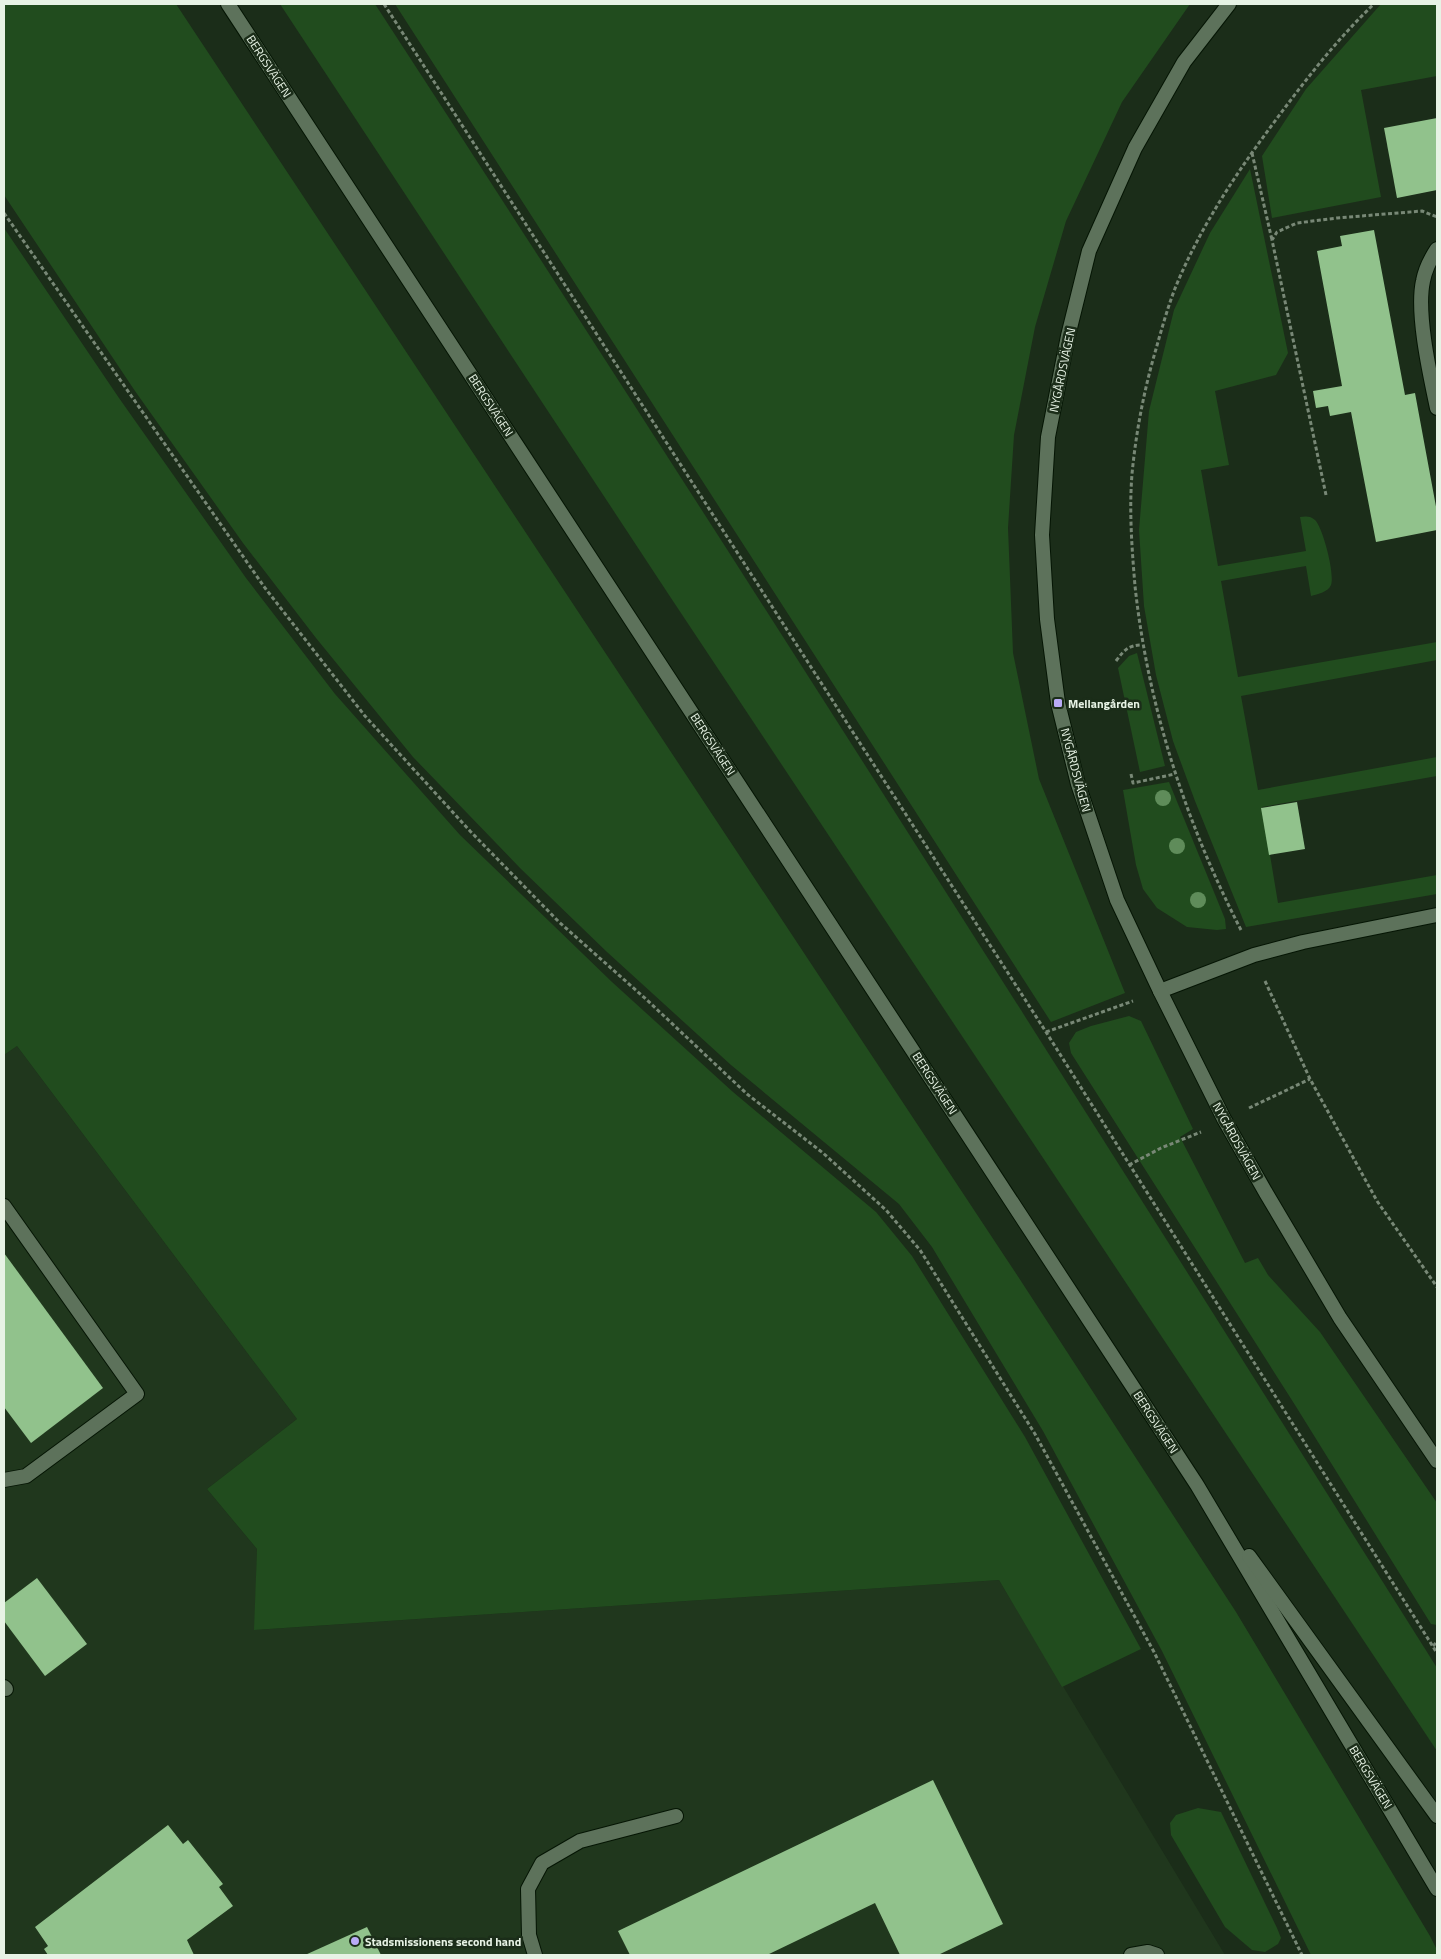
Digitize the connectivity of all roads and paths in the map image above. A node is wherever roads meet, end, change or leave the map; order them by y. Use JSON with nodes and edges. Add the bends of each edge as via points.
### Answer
{"nodes":[{"id":1,"x":228,"y":4,"type":"edge"},
{"id":2,"x":384,"y":4,"type":"edge"},
{"id":3,"x":1229,"y":4,"type":"edge"},
{"id":4,"x":1374,"y":4,"type":"edge"},
{"id":5,"x":1252,"y":152,"type":"junction"},
{"id":6,"x":4,"y":213,"type":"edge"},
{"id":7,"x":1437,"y":217,"type":"edge"},
{"id":8,"x":1272,"y":240,"type":"junction"},
{"id":9,"x":1437,"y":249,"type":"edge"},
{"id":10,"x":1437,"y":408,"type":"edge"},
{"id":11,"x":1326,"y":495,"type":"dead end"},
{"id":12,"x":1142,"y":644,"type":"junction"},
{"id":13,"x":1116,"y":661,"type":"dead end"},
{"id":14,"x":1131,"y":774,"type":"dead end"},
{"id":15,"x":1175,"y":774,"type":"junction"},
{"id":16,"x":1437,"y":914,"type":"edge"},
{"id":17,"x":1254,"y":955,"type":"junction"},
{"id":18,"x":1160,"y":991,"type":"junction"},
{"id":19,"x":1046,"y":1032,"type":"junction"},
{"id":20,"x":1187,"y":1139,"type":"dead end"},
{"id":21,"x":1129,"y":1165,"type":"junction"},
{"id":22,"x":4,"y":1206,"type":"edge"},
{"id":23,"x":1437,"y":1286,"type":"edge"},
{"id":24,"x":1437,"y":1461,"type":"edge"},
{"id":25,"x":4,"y":1480,"type":"edge"},
{"id":26,"x":1197,"y":1485,"type":"junction"},
{"id":27,"x":1437,"y":1642,"type":"edge"},
{"id":28,"x":1433,"y":1646,"type":"junction"},
{"id":29,"x":1437,"y":1653,"type":"edge"},
{"id":30,"x":676,"y":1816,"type":"dead end"},
{"id":31,"x":1437,"y":1816,"type":"edge"},
{"id":32,"x":1437,"y":1889,"type":"edge"},
{"id":33,"x":535,"y":1955,"type":"edge"},
{"id":34,"x":1131,"y":1955,"type":"edge"},
{"id":35,"x":1157,"y":1955,"type":"edge"},
{"id":36,"x":1302,"y":1955,"type":"edge"}],
"edges":[{"from":1,"to":26,"type":"main road","name":"BERGSVÄGEN"},
{"from":2,"to":19,"type":"path"},
{"from":3,"to":18,"type":"main road","name":"NYGÅRDSVÄGEN","via":[[1184,62],[1135,148],[1089,251],[1048,437],[1042,535],[1047,619],[1058,703],[1078,784],[1117,900]]},
{"from":4,"to":5,"type":"path","via":[[1320,62]]},
{"from":5,"to":8,"type":"path"},
{"from":5,"to":12,"type":"path","via":[[1186,264],[1175,288],[1147,379],[1132,476],[1133,560]]},
{"from":6,"to":36,"type":"path","via":[[265,588],[365,716],[559,922],[747,1094],[823,1153],[879,1204],[920,1250],[1035,1434],[1154,1652]]},
{"from":7,"to":8,"type":"path","via":[[1422,211],[1305,222],[1283,228]]},
{"from":8,"to":11,"type":"path"},
{"from":9,"to":10,"type":"main road","via":[[1423,280],[1420,304]]},
{"from":12,"to":13,"type":"path","via":[[1133,645]]},
{"from":12,"to":15,"type":"path"},
{"from":14,"to":15,"type":"path","via":[[1133,783]]},
{"from":15,"to":17,"type":"path","via":[[1223,894]]},
{"from":16,"to":17,"type":"main road"},
{"from":17,"to":18,"type":"main road"},
{"from":17,"to":23,"type":"path","via":[[1310,1079],[1372,1192]]},
{"from":18,"to":19,"type":"path"},
{"from":18,"to":24,"type":"main road","name":"NYGÅRDSVÄGEN","via":[[1224,1119],[1271,1202],[1340,1318]]},
{"from":19,"to":21,"type":"path"},
{"from":20,"to":21,"type":"path"},
{"from":21,"to":28,"type":"path"},
{"from":22,"to":25,"type":"main road","via":[[137,1394],[26,1476]]},
{"from":26,"to":31,"type":"main road","name":"BERGSVÄGEN"},
{"from":26,"to":32,"type":"main road","name":"BERGSVÄGEN"},
{"from":27,"to":28,"type":"path"},
{"from":28,"to":29,"type":"path"},
{"from":30,"to":33,"type":"main road","via":[[580,1841],[542,1863],[528,1888],[528,1935]]},
{"from":34,"to":35,"type":"main road","via":[[1148,1952]]}]}
